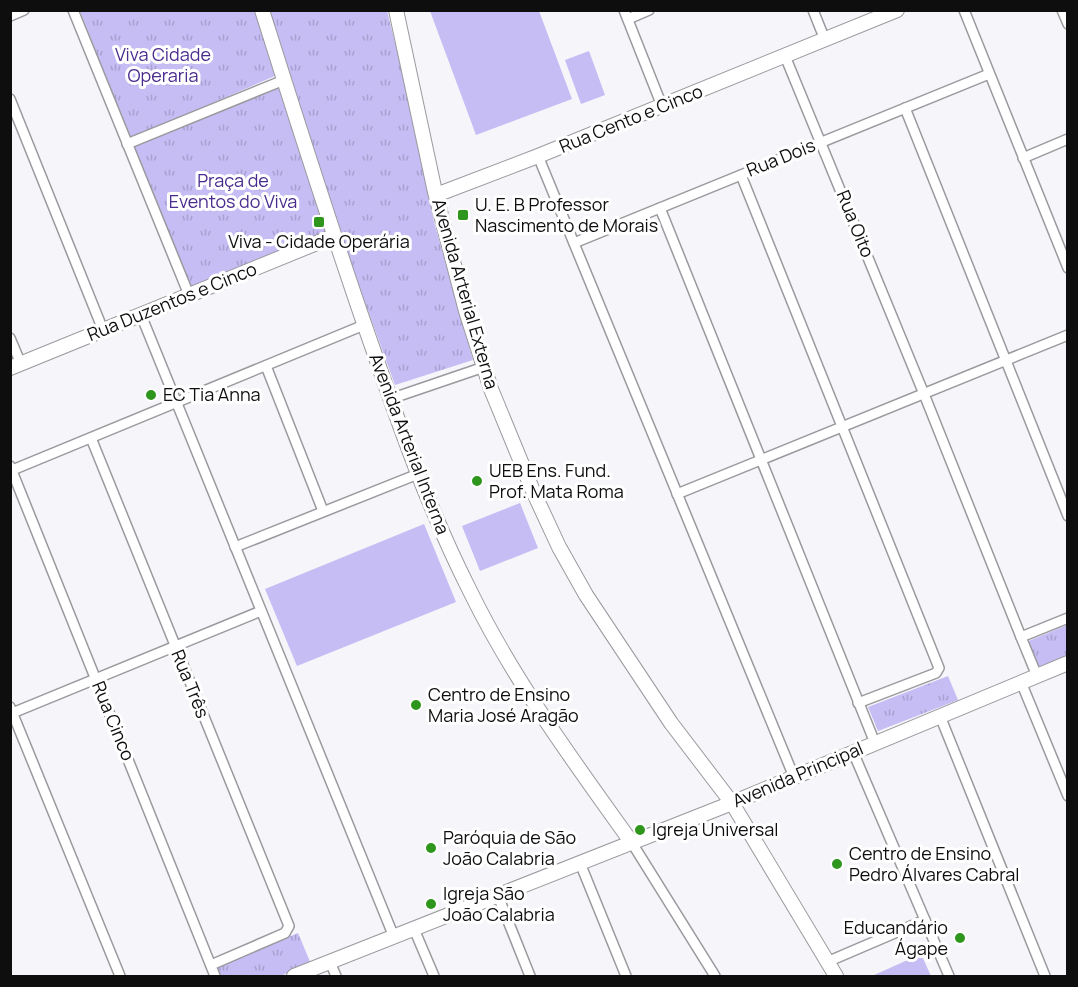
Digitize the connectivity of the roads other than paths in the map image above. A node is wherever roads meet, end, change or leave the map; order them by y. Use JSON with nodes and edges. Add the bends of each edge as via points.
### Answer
{"nodes":[{"id":1,"x":24,"y":10,"type":"edge"},
{"id":2,"x":73,"y":10,"type":"edge"},
{"id":3,"x":262,"y":10,"type":"edge"},
{"id":4,"x":396,"y":10,"type":"edge"},
{"id":5,"x":649,"y":10,"type":"edge"},
{"id":6,"x":813,"y":10,"type":"edge"},
{"id":7,"x":897,"y":10,"type":"edge"},
{"id":8,"x":964,"y":10,"type":"edge"},
{"id":9,"x":1062,"y":10,"type":"edge"},
{"id":10,"x":626,"y":15,"type":"edge"},
{"id":11,"x":10,"y":16,"type":"edge"},
{"id":12,"x":1068,"y":24,"type":"edge"},
{"id":13,"x":825,"y":40,"type":"junction"},
{"id":14,"x":785,"y":56,"type":"junction"},
{"id":15,"x":989,"y":74,"type":"junction"},
{"id":16,"x":284,"y":80,"type":"junction"},
{"id":17,"x":10,"y":99,"type":"edge"},
{"id":18,"x":662,"y":106,"type":"junction"},
{"id":19,"x":905,"y":108,"type":"junction"},
{"id":20,"x":1068,"y":139,"type":"edge"},
{"id":21,"x":822,"y":142,"type":"junction"},
{"id":22,"x":127,"y":144,"type":"junction"},
{"id":23,"x":538,"y":156,"type":"junction"},
{"id":24,"x":1023,"y":158,"type":"junction"},
{"id":25,"x":741,"y":175,"type":"junction"},
{"id":26,"x":436,"y":195,"type":"junction"},
{"id":27,"x":660,"y":208,"type":"junction"},
{"id":28,"x":334,"y":236,"type":"junction"},
{"id":29,"x":574,"y":243,"type":"junction"},
{"id":30,"x":1068,"y":268,"type":"edge"},
{"id":31,"x":189,"y":295,"type":"junction"},
{"id":32,"x":141,"y":315,"type":"junction"},
{"id":33,"x":364,"y":325,"type":"junction"},
{"id":34,"x":103,"y":330,"type":"junction"},
{"id":35,"x":1068,"y":335,"type":"edge"},
{"id":36,"x":10,"y":339,"type":"edge"},
{"id":37,"x":1007,"y":360,"type":"junction"},
{"id":38,"x":16,"y":366,"type":"edge"},
{"id":39,"x":266,"y":366,"type":"junction"},
{"id":40,"x":484,"y":367,"type":"junction"},
{"id":41,"x":924,"y":394,"type":"junction"},
{"id":42,"x":390,"y":399,"type":"junction"},
{"id":43,"x":177,"y":403,"type":"junction"},
{"id":44,"x":842,"y":427,"type":"junction"},
{"id":45,"x":91,"y":438,"type":"junction"},
{"id":46,"x":761,"y":460,"type":"junction"},
{"id":47,"x":11,"y":469,"type":"edge"},
{"id":48,"x":418,"y":474,"type":"junction"},
{"id":49,"x":677,"y":494,"type":"junction"},
{"id":50,"x":323,"y":512,"type":"junction"},
{"id":51,"x":1068,"y":516,"type":"edge"},
{"id":52,"x":235,"y":547,"type":"junction"},
{"id":53,"x":261,"y":611,"type":"junction"},
{"id":54,"x":1066,"y":618,"type":"edge"},
{"id":55,"x":1021,"y":637,"type":"junction"},
{"id":56,"x":175,"y":646,"type":"junction"},
{"id":57,"x":1068,"y":663,"type":"edge"},
{"id":58,"x":1037,"y":676,"type":"junction"},
{"id":59,"x":96,"y":679,"type":"junction"},
{"id":60,"x":1022,"y":682,"type":"junction"},
{"id":61,"x":858,"y":703,"type":"junction"},
{"id":62,"x":11,"y":711,"type":"edge"},
{"id":63,"x":940,"y":716,"type":"junction"},
{"id":64,"x":875,"y":743,"type":"junction"},
{"id":65,"x":853,"y":752,"type":"junction"},
{"id":66,"x":794,"y":777,"type":"junction"},
{"id":67,"x":1068,"y":796,"type":"edge"},
{"id":68,"x":732,"y":802,"type":"junction"},
{"id":69,"x":632,"y":843,"type":"junction"},
{"id":70,"x":580,"y":863,"type":"junction"},
{"id":71,"x":498,"y":896,"type":"junction"},
{"id":72,"x":925,"y":920,"type":"junction"},
{"id":73,"x":414,"y":929,"type":"junction"},
{"id":74,"x":394,"y":937,"type":"junction"},
{"id":75,"x":330,"y":962,"type":"junction"},
{"id":76,"x":827,"y":962,"type":"junction"},
{"id":77,"x":210,"y":965,"type":"junction"},
{"id":78,"x":120,"y":976,"type":"edge"},
{"id":79,"x":215,"y":976,"type":"edge"},
{"id":80,"x":294,"y":976,"type":"edge"},
{"id":81,"x":336,"y":976,"type":"edge"},
{"id":82,"x":434,"y":976,"type":"edge"},
{"id":83,"x":530,"y":976,"type":"edge"},
{"id":84,"x":626,"y":976,"type":"edge"},
{"id":85,"x":716,"y":976,"type":"edge"},
{"id":86,"x":836,"y":976,"type":"edge"},
{"id":87,"x":949,"y":976,"type":"edge"},
{"id":88,"x":1045,"y":976,"type":"edge"}],
"edges":[{"from":1,"to":11,"type":"street"},
{"from":2,"to":22,"type":"street"},
{"from":3,"to":16,"type":"main road","name":"Avenida Arterial Interna"},
{"from":4,"to":26,"type":"main road","name":"Avenida Arterial Externa"},
{"from":5,"to":10,"type":"street"},
{"from":6,"to":13,"type":"street"},
{"from":7,"to":13,"type":"main road","name":"Rua Cento e Cinco"},
{"from":8,"to":15,"type":"street"},
{"from":9,"to":12,"type":"street"},
{"from":10,"to":18,"type":"street"},
{"from":13,"to":14,"type":"main road","name":"Rua Cento e Cinco"},
{"from":14,"to":18,"type":"main road","name":"Rua Cento e Cinco"},
{"from":14,"to":21,"type":"street","name":"Rua Oito"},
{"from":15,"to":19,"type":"street","name":"Rua Dois"},
{"from":15,"to":24,"type":"street"},
{"from":16,"to":22,"type":"street"},
{"from":16,"to":28,"type":"main road","name":"Avenida Arterial Interna"},
{"from":17,"to":34,"type":"street"},
{"from":18,"to":23,"type":"main road","name":"Rua Cento e Cinco"},
{"from":19,"to":21,"type":"street","name":"Rua Dois"},
{"from":19,"to":37,"type":"street"},
{"from":20,"to":24,"type":"street"},
{"from":21,"to":25,"type":"street","name":"Rua Dois"},
{"from":21,"to":41,"type":"street","name":"Rua Oito"},
{"from":22,"to":31,"type":"street"},
{"from":23,"to":26,"type":"main road","name":"Rua Cento e Cinco"},
{"from":23,"to":29,"type":"street"},
{"from":24,"to":30,"type":"street"},
{"from":25,"to":27,"type":"street","name":"Rua Dois"},
{"from":25,"to":44,"type":"street"},
{"from":26,"to":40,"type":"main road","name":"Avenida Arterial Externa"},
{"from":27,"to":29,"type":"street","name":"Rua Dois"},
{"from":27,"to":46,"type":"street"},
{"from":28,"to":31,"type":"main road","name":"Rua Duzentos e Cinco"},
{"from":28,"to":33,"type":"main road","name":"Avenida Arterial Interna"},
{"from":29,"to":49,"type":"street"},
{"from":31,"to":32,"type":"main road","name":"Rua Duzentos e Cinco"},
{"from":32,"to":34,"type":"main road","name":"Rua Duzentos e Cinco"},
{"from":32,"to":43,"type":"street"},
{"from":33,"to":39,"type":"street"},
{"from":33,"to":42,"type":"main road","name":"Avenida Arterial Interna"},
{"from":34,"to":38,"type":"main road","name":"Rua Duzentos e Cinco"},
{"from":35,"to":37,"type":"street"},
{"from":36,"to":38,"type":"street"},
{"from":37,"to":41,"type":"street"},
{"from":37,"to":51,"type":"street"},
{"from":39,"to":43,"type":"street"},
{"from":39,"to":50,"type":"street"},
{"from":40,"to":42,"type":"street"},
{"from":40,"to":68,"type":"main road","name":"Avenida Arterial Externa","via":[[533,491],[586,595],[671,723]]},
{"from":41,"to":44,"type":"street"},
{"from":41,"to":55,"type":"street","name":"Rua Oito"},
{"from":42,"to":48,"type":"main road","name":"Avenida Arterial Interna"},
{"from":43,"to":45,"type":"street"},
{"from":43,"to":52,"type":"street"},
{"from":44,"to":46,"type":"street"},
{"from":44,"to":61,"type":"street","via":[[939,668],[936,673]]},
{"from":45,"to":47,"type":"street"},
{"from":45,"to":56,"type":"street","name":"Rua Três"},
{"from":46,"to":49,"type":"street"},
{"from":46,"to":61,"type":"street"},
{"from":47,"to":59,"type":"street","name":"Rua Cinco"},
{"from":48,"to":50,"type":"street"},
{"from":48,"to":69,"type":"main road","name":"Avenida Arterial Interna","via":[[454,558],[523,686]]},
{"from":49,"to":66,"type":"street"},
{"from":50,"to":52,"type":"street"},
{"from":52,"to":53,"type":"street"},
{"from":53,"to":56,"type":"street"},
{"from":53,"to":74,"type":"street"},
{"from":54,"to":55,"type":"street"},
{"from":55,"to":58,"type":"street","name":"Rua Oito"},
{"from":56,"to":59,"type":"street"},
{"from":56,"to":77,"type":"street","name":"Rua Três","via":[[289,926],[285,933]]},
{"from":57,"to":58,"type":"main road","name":"Avenida Principal"},
{"from":58,"to":60,"type":"main road","name":"Avenida Principal"},
{"from":59,"to":62,"type":"street"},
{"from":59,"to":77,"type":"street","name":"Rua Cinco"},
{"from":60,"to":63,"type":"main road","name":"Avenida Principal"},
{"from":60,"to":67,"type":"street"},
{"from":61,"to":64,"type":"street"},
{"from":62,"to":78,"type":"street"},
{"from":63,"to":64,"type":"main road","name":"Avenida Principal"},
{"from":63,"to":88,"type":"street"},
{"from":64,"to":65,"type":"main road","name":"Avenida Principal"},
{"from":65,"to":66,"type":"main road","name":"Avenida Principal"},
{"from":65,"to":72,"type":"street"},
{"from":66,"to":68,"type":"main road","name":"Avenida Principal"},
{"from":68,"to":69,"type":"main road","name":"Avenida Principal"},
{"from":68,"to":76,"type":"main road","name":"Avenida Arterial Externa"},
{"from":69,"to":70,"type":"main road","name":"Avenida Principal"},
{"from":69,"to":85,"type":"street"},
{"from":70,"to":71,"type":"main road","name":"Avenida Principal"},
{"from":70,"to":84,"type":"street"},
{"from":71,"to":73,"type":"main road","name":"Avenida Principal"},
{"from":71,"to":83,"type":"street"},
{"from":72,"to":76,"type":"street"},
{"from":72,"to":87,"type":"street"},
{"from":73,"to":74,"type":"main road","name":"Avenida Principal"},
{"from":73,"to":82,"type":"street"},
{"from":74,"to":75,"type":"main road","name":"Avenida Principal"},
{"from":75,"to":80,"type":"main road","name":"Avenida Principal"},
{"from":75,"to":81,"type":"street"},
{"from":76,"to":86,"type":"main road","name":"Avenida Arterial Externa"},
{"from":77,"to":79,"type":"street","name":"Rua Cinco"}]}
